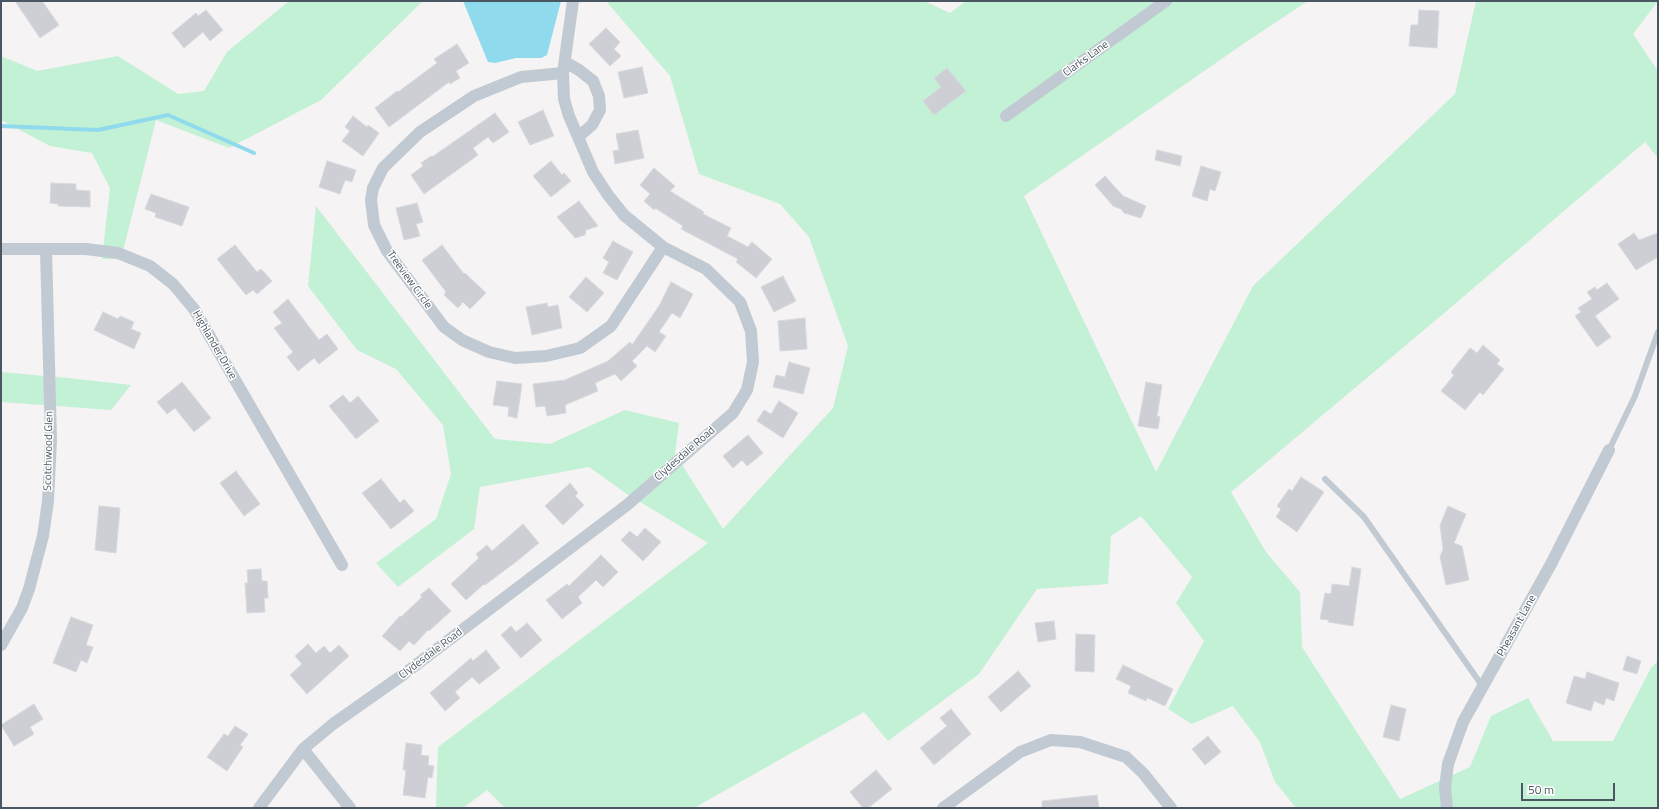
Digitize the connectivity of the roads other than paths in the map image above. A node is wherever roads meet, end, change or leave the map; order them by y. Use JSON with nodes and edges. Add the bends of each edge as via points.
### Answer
{"nodes":[{"id":1,"x":573,"y":1,"type":"edge"},
{"id":2,"x":1166,"y":1,"type":"edge"},
{"id":3,"x":564,"y":67,"type":"junction"},
{"id":4,"x":1006,"y":116,"type":"dead end"},
{"id":5,"x":578,"y":137,"type":"junction"},
{"id":6,"x":663,"y":247,"type":"junction"},
{"id":7,"x":1,"y":249,"type":"edge"},
{"id":8,"x":46,"y":249,"type":"junction"},
{"id":9,"x":1658,"y":332,"type":"edge"},
{"id":10,"x":1609,"y":450,"type":"joint"},
{"id":11,"x":1324,"y":480,"type":"dead end"},
{"id":12,"x":342,"y":565,"type":"dead end"},
{"id":13,"x":1,"y":645,"type":"edge"},
{"id":14,"x":1483,"y":687,"type":"junction"},
{"id":15,"x":303,"y":749,"type":"junction"},
{"id":16,"x":258,"y":808,"type":"edge"},
{"id":17,"x":350,"y":808,"type":"edge"},
{"id":18,"x":943,"y":808,"type":"edge"},
{"id":19,"x":1171,"y":808,"type":"edge"},
{"id":20,"x":1447,"y":808,"type":"edge"}],
"edges":[{"from":1,"to":3,"type":"street","name":"Clydesdale Road"},
{"from":2,"to":4,"type":"street","name":"Clarks Lane"},
{"from":3,"to":5,"type":"street","name":"Clydesdale Road","via":[[564,99]]},
{"from":3,"to":5,"type":"street","via":[[579,70],[593,81],[599,96],[600,110],[592,126]]},
{"from":3,"to":6,"type":"street","name":"Treeview Circle","via":[[521,77],[474,96],[420,132],[383,168],[373,188],[371,200],[374,225],[387,251],[444,326],[462,340],[488,352],[515,358],[546,356],[580,348],[611,326]]},
{"from":5,"to":6,"type":"street","name":"Clydesdale Road","via":[[593,172],[608,195],[624,215]]},
{"from":6,"to":15,"type":"street","name":"Clydesdale Road","via":[[706,269],[740,302],[751,331],[753,362],[747,390],[733,413],[627,505]]},
{"from":7,"to":8,"type":"street","name":"Highlander Drive"},
{"from":8,"to":12,"type":"street","name":"Highlander Drive","via":[[86,249],[118,253],[150,266],[173,284],[194,309]]},
{"from":8,"to":13,"type":"street","name":"Scotchwood Glen","via":[[51,440],[48,501],[43,536],[29,589],[22,608]]},
{"from":9,"to":10,"type":"lane","via":[[1635,396]]},
{"from":10,"to":14,"type":"street","name":"Pheasant Lane","via":[[1551,564]]},
{"from":11,"to":14,"type":"lane","via":[[1364,517]]},
{"from":14,"to":20,"type":"street","name":"Pheasant Lane","via":[[1464,722],[1448,764],[1445,787]]},
{"from":15,"to":16,"type":"street","name":"Clydesdale Road"},
{"from":15,"to":17,"type":"street"},
{"from":18,"to":19,"type":"street","via":[[1020,752],[1051,740],[1080,742],[1126,757],[1143,773]]}]}
